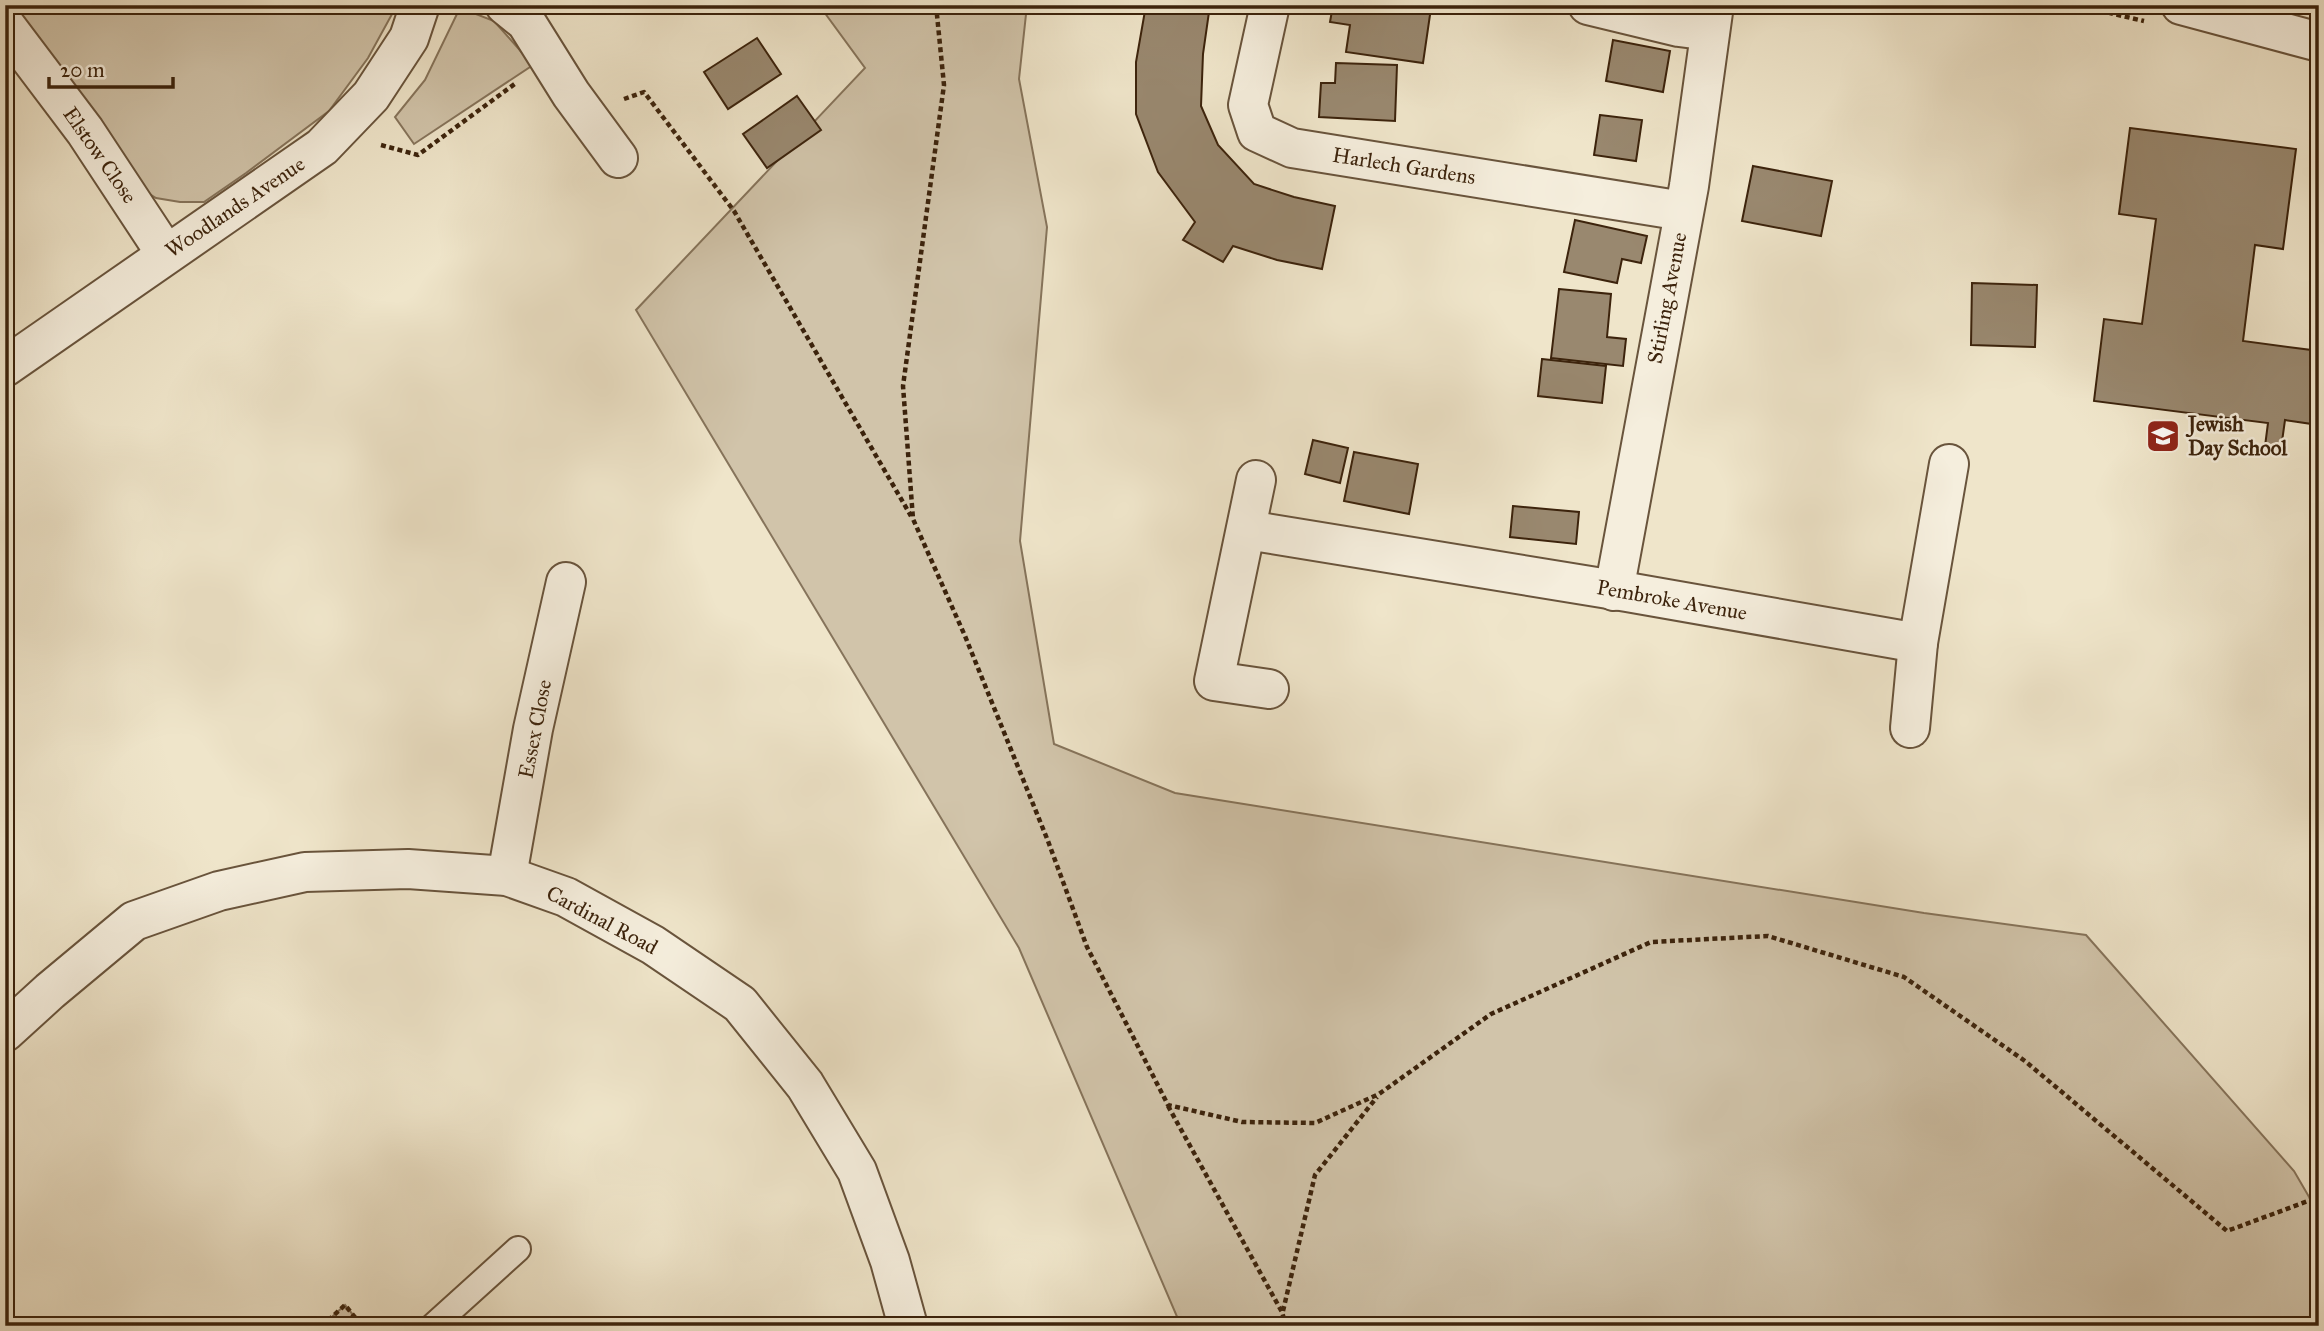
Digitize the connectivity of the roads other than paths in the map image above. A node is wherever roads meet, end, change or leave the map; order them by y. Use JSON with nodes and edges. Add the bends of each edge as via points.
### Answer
{"nodes":[{"id":1,"x":420,"y":5,"type":"edge"},
{"id":2,"x":505,"y":5,"type":"edge"},
{"id":3,"x":1270,"y":5,"type":"edge"},
{"id":4,"x":1588,"y":5,"type":"edge"},
{"id":5,"x":2181,"y":5,"type":"edge"},
{"id":6,"x":1712,"y":18,"type":"edge"},
{"id":7,"x":5,"y":25,"type":"edge"},
{"id":8,"x":2319,"y":42,"type":"edge"},
{"id":9,"x":618,"y":158,"type":"dead end"},
{"id":10,"x":1683,"y":211,"type":"junction"},
{"id":11,"x":166,"y":254,"type":"junction"},
{"id":12,"x":5,"y":367,"type":"edge"},
{"id":13,"x":1949,"y":464,"type":"dead end"},
{"id":14,"x":1256,"y":480,"type":"dead end"},
{"id":15,"x":1247,"y":530,"type":"junction"},
{"id":16,"x":566,"y":582,"type":"dead end"},
{"id":17,"x":1614,"y":591,"type":"junction"},
{"id":18,"x":1918,"y":643,"type":"junction"},
{"id":19,"x":1269,"y":689,"type":"dead end"},
{"id":20,"x":1910,"y":728,"type":"dead end"},
{"id":21,"x":507,"y":876,"type":"junction"},
{"id":22,"x":5,"y":1032,"type":"edge"},
{"id":23,"x":518,"y":1250,"type":"dead end"},
{"id":24,"x":433,"y":1326,"type":"edge"},
{"id":25,"x":908,"y":1326,"type":"edge"}],
"edges":[{"from":1,"to":11,"type":"street","name":"Woodlands Avenue","via":[[409,38],[371,96],[322,147]]},
{"from":2,"to":9,"type":"street","via":[[527,22]]},
{"from":3,"to":10,"type":"street","name":"Harlech Gardens","via":[[1248,105],[1257,132],[1292,148]]},
{"from":4,"to":6,"type":"street","via":[[1679,27]]},
{"from":5,"to":8,"type":"street"},
{"from":6,"to":10,"type":"street","name":"Stirling Avenue"},
{"from":7,"to":11,"type":"street","name":"Elstow Close","via":[[85,131]]},
{"from":10,"to":17,"type":"street","name":"Stirling Avenue"},
{"from":11,"to":12,"type":"street","name":"Woodlands Avenue"},
{"from":13,"to":18,"type":"street"},
{"from":14,"to":15,"type":"street"},
{"from":15,"to":17,"type":"street","name":"Pembroke Avenue"},
{"from":15,"to":19,"type":"street","via":[[1214,681]]},
{"from":16,"to":21,"type":"street","name":"Essex Close"},
{"from":17,"to":18,"type":"street","name":"Pembroke Avenue"},
{"from":18,"to":20,"type":"street"},
{"from":21,"to":22,"type":"street","name":"Cardinal Road","via":[[408,869],[305,872],[219,891],[134,921]]},
{"from":21,"to":25,"type":"street","name":"Cardinal Road","via":[[566,897],[653,945],[740,1004],[806,1085],[857,1171]]},
{"from":23,"to":24,"type":"lane"}]}
